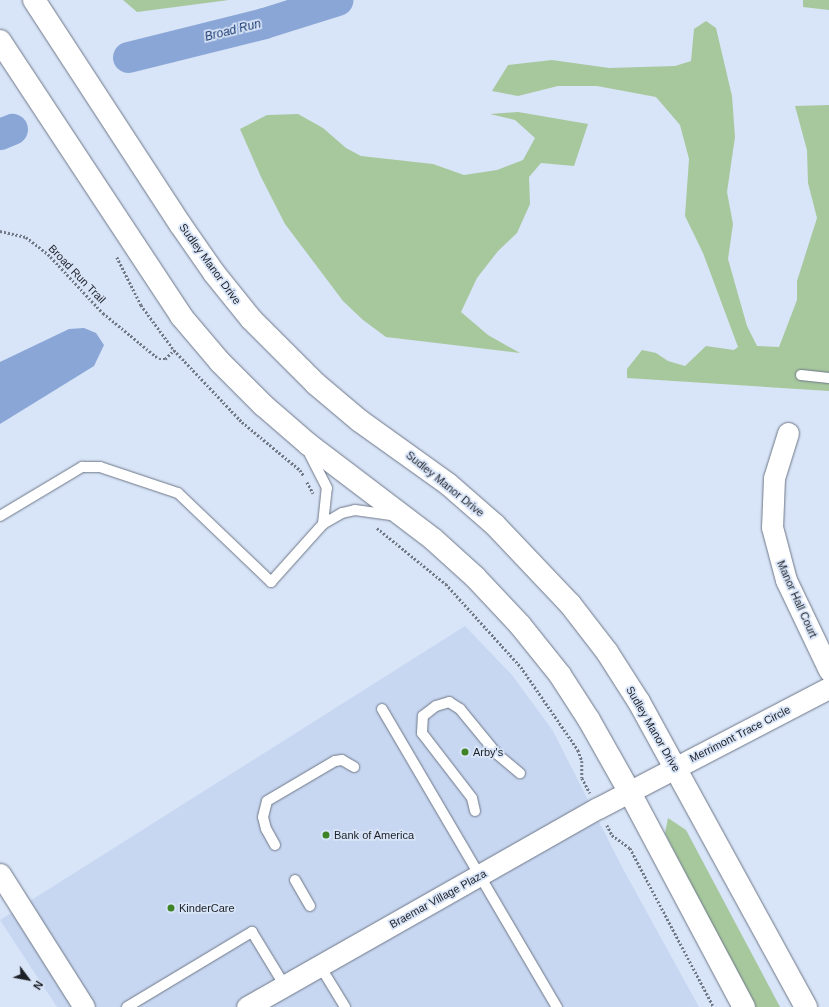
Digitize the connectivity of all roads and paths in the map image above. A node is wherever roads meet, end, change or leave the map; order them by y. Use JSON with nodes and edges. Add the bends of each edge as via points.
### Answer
{"nodes":[{"id":1,"x":34,"y":0,"type":"edge"},
{"id":2,"x":0,"y":41,"type":"edge"},
{"id":3,"x":0,"y":231,"type":"edge"},
{"id":4,"x":174,"y":350,"type":"dead end"},
{"id":5,"x":801,"y":375,"type":"dead end"},
{"id":6,"x":829,"y":378,"type":"edge"},
{"id":7,"x":788,"y":433,"type":"dead end"},
{"id":8,"x":300,"y":437,"type":"junction"},
{"id":9,"x":0,"y":516,"type":"edge"},
{"id":10,"x":406,"y":518,"type":"junction"},
{"id":11,"x":323,"y":524,"type":"junction"},
{"id":12,"x":374,"y":527,"type":"dead end"},
{"id":13,"x":829,"y":670,"type":"edge"},
{"id":14,"x":829,"y":688,"type":"edge"},
{"id":15,"x":382,"y":709,"type":"dead end"},
{"id":16,"x":354,"y":767,"type":"dead end"},
{"id":17,"x":675,"y":768,"type":"junction"},
{"id":18,"x":520,"y":773,"type":"dead end"},
{"id":19,"x":582,"y":778,"type":"dead end"},
{"id":20,"x":629,"y":791,"type":"junction"},
{"id":21,"x":475,"y":811,"type":"dead end"},
{"id":22,"x":612,"y":835,"type":"dead end"},
{"id":23,"x":275,"y":845,"type":"dead end"},
{"id":24,"x":0,"y":874,"type":"edge"},
{"id":25,"x":480,"y":876,"type":"junction"},
{"id":26,"x":295,"y":880,"type":"dead end"},
{"id":27,"x":310,"y":906,"type":"dead end"},
{"id":28,"x":320,"y":966,"type":"junction"},
{"id":29,"x":285,"y":986,"type":"junction"},
{"id":30,"x":84,"y":1007,"type":"edge"},
{"id":31,"x":127,"y":1007,"type":"edge"},
{"id":32,"x":247,"y":1007,"type":"edge"},
{"id":33,"x":345,"y":1007,"type":"edge"},
{"id":34,"x":557,"y":1007,"type":"edge"},
{"id":35,"x":714,"y":1007,"type":"edge"},
{"id":36,"x":744,"y":1007,"type":"edge"},
{"id":37,"x":806,"y":1007,"type":"edge"}],
"edges":[{"from":1,"to":17,"type":"main road","name":"Sudley Manor Drive","via":[[180,224],[214,273],[251,318],[316,384],[360,421],[448,484],[539,568],[607,652],[639,702]]},
{"from":2,"to":8,"type":"main road","via":[[181,316],[226,368]]},
{"from":3,"to":4,"type":"path","name":"Broad Run Trail","via":[[26,236],[48,254],[98,308],[159,359],[165,359]]},
{"from":5,"to":6,"type":"lane"},
{"from":7,"to":13,"type":"street","name":"Manor Hall Court","via":[[774,478],[772,528],[786,580]]},
{"from":8,"to":10,"type":"main road"},
{"from":8,"to":11,"type":"lane","via":[[320,468],[327,488],[328,504]]},
{"from":9,"to":11,"type":"lane","via":[[82,467],[100,467],[178,493],[271,582]]},
{"from":10,"to":11,"type":"lane","via":[[368,510],[355,510],[342,513]]},
{"from":10,"to":20,"type":"main road","via":[[475,577],[520,625],[560,675]]},
{"from":12,"to":19,"type":"path","via":[[409,552],[446,584],[516,661],[578,750],[582,760]]},
{"from":14,"to":17,"type":"street","name":"Merrimont Trace Circle"},
{"from":15,"to":25,"type":"lane"},
{"from":16,"to":23,"type":"lane","via":[[342,760],[335,761],[267,801],[263,817]]},
{"from":17,"to":20,"type":"street","name":"Merrimont Trace Circle"},
{"from":17,"to":37,"type":"main road","name":"Sudley Manor Drive"},
{"from":18,"to":21,"type":"lane","via":[[497,754],[460,709],[449,702],[436,706],[423,716],[422,733],[472,798]]},
{"from":20,"to":25,"type":"street","name":"Braemar Village Plaza"},
{"from":20,"to":36,"type":"main road"},
{"from":22,"to":35,"type":"path","via":[[630,848]]},
{"from":24,"to":30,"type":"street"},
{"from":25,"to":28,"type":"street","name":"Braemar Village Plaza"},
{"from":25,"to":34,"type":"lane"},
{"from":26,"to":27,"type":"lane"},
{"from":28,"to":29,"type":"street","name":"Braemar Village Plaza"},
{"from":28,"to":33,"type":"lane"},
{"from":29,"to":31,"type":"lane","via":[[252,932]]},
{"from":29,"to":32,"type":"street","name":"Braemar Village Plaza"}]}
